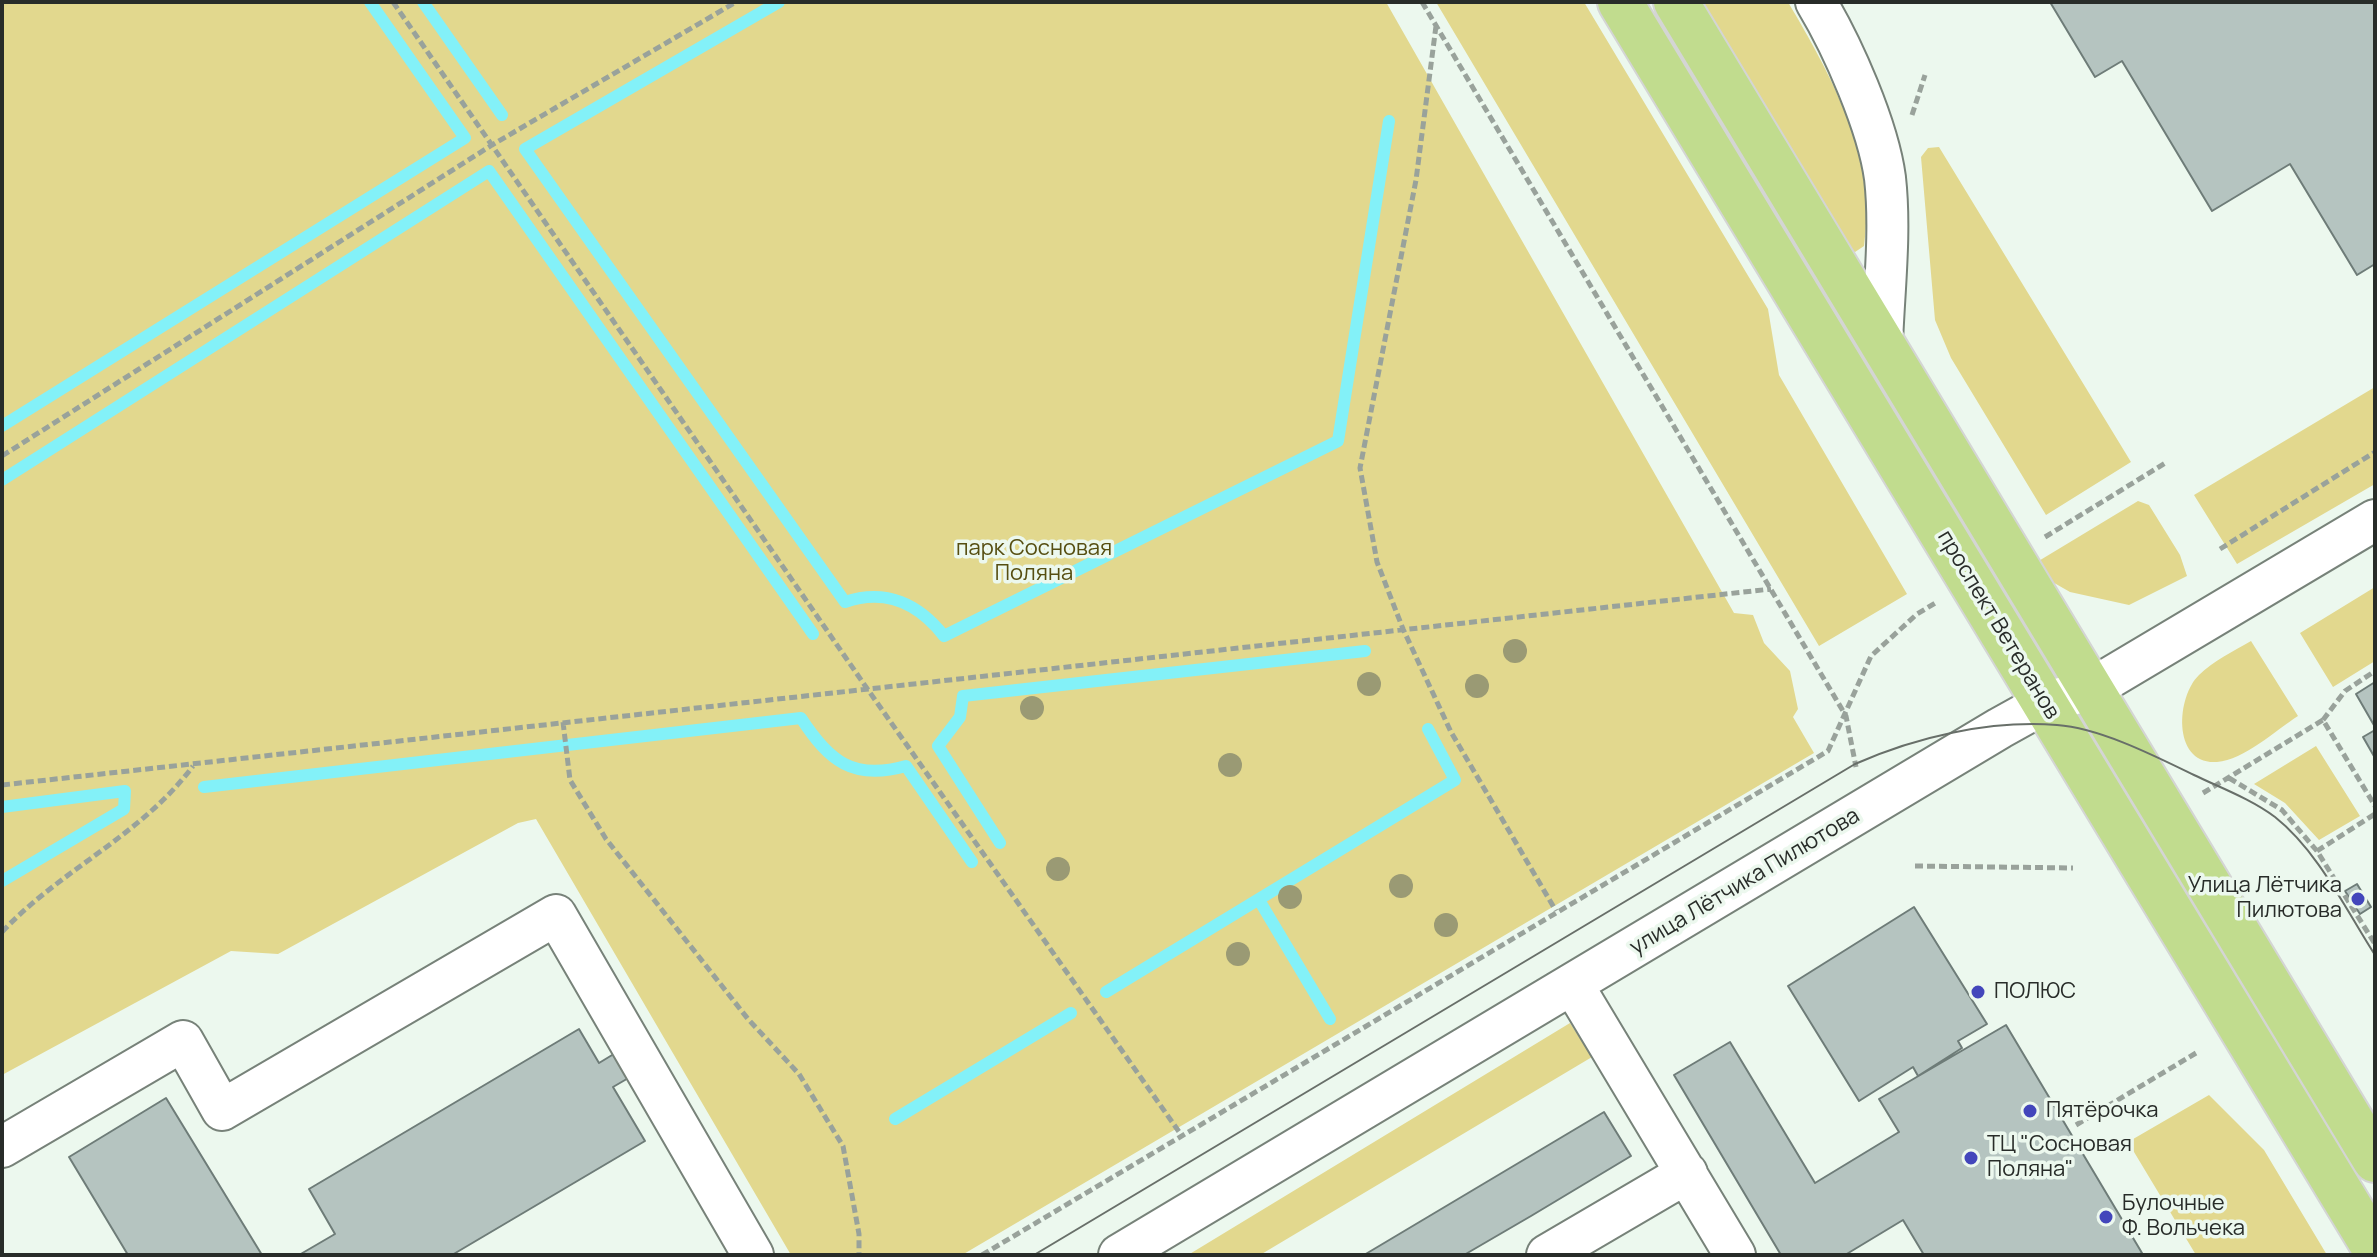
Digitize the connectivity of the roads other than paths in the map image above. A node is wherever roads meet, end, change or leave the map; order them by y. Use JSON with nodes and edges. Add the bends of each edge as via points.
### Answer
{"nodes":[{"id":1,"x":1620,"y":2,"type":"edge"},
{"id":2,"x":1676,"y":2,"type":"edge"},
{"id":3,"x":1816,"y":2,"type":"edge"},
{"id":4,"x":1882,"y":343,"type":"junction"},
{"id":5,"x":2375,"y":520,"type":"edge"},
{"id":6,"x":2091,"y":689,"type":"junction"},
{"id":7,"x":2045,"y":703,"type":"junction"},
{"id":8,"x":1573,"y":985,"type":"junction"},
{"id":9,"x":2,"y":1147,"type":"edge"},
{"id":10,"x":2375,"y":1160,"type":"edge"},
{"id":11,"x":1687,"y":1173,"type":"junction"},
{"id":12,"x":2375,"y":1249,"type":"edge"},
{"id":13,"x":753,"y":1255,"type":"edge"},
{"id":14,"x":1119,"y":1255,"type":"edge"},
{"id":15,"x":1547,"y":1255,"type":"edge"},
{"id":16,"x":1735,"y":1255,"type":"edge"}],
"edges":[{"from":1,"to":7,"type":"main road","name":"проспект Ветеранов"},
{"from":2,"to":4,"type":"main road"},
{"from":3,"to":4,"type":"street","via":[[1867,113],[1885,177]]},
{"from":4,"to":6,"type":"main road"},
{"from":5,"to":6,"type":"street","name":"улица Лётчика Пилютова"},
{"from":6,"to":7,"type":"street","name":"улица Лётчика Пилютова"},
{"from":6,"to":10,"type":"main road"},
{"from":7,"to":8,"type":"street","name":"улица Лётчика Пилютова"},
{"from":7,"to":12,"type":"main road","name":"проспект Ветеранов"},
{"from":8,"to":11,"type":"street"},
{"from":8,"to":14,"type":"street","name":"улица Лётчика Пилютова"},
{"from":9,"to":13,"type":"street","via":[[183,1041],[222,1110],[556,915]]},
{"from":11,"to":15,"type":"street"},
{"from":11,"to":16,"type":"street"}]}
